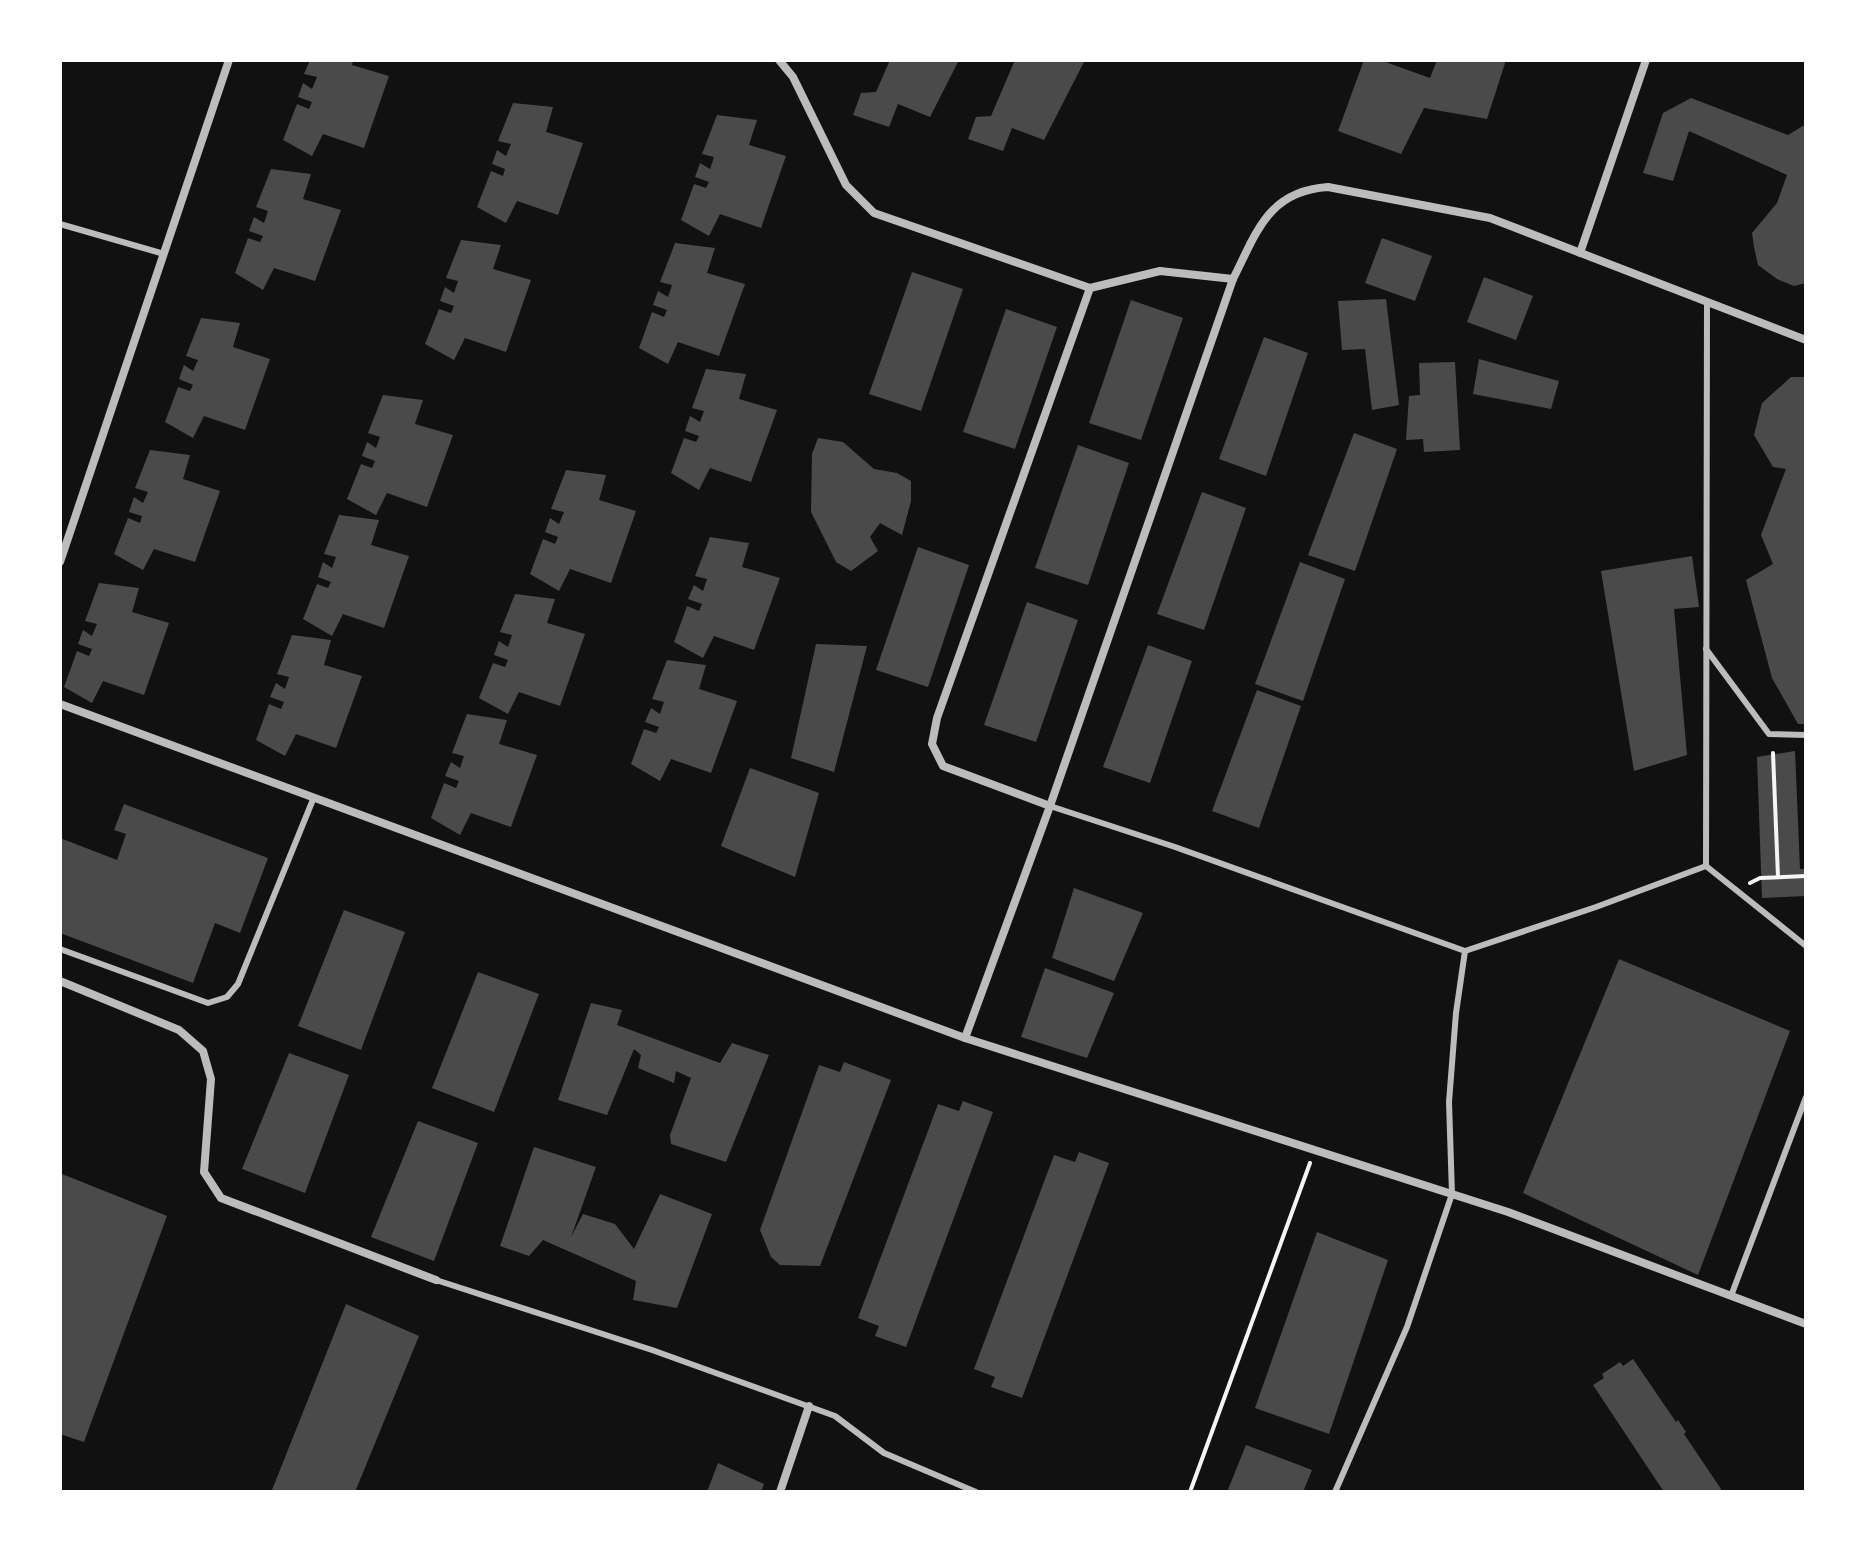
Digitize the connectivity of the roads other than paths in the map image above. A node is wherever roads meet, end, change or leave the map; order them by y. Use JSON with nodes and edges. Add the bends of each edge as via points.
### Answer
{"nodes":[{"id":1,"x":229,"y":60,"type":"edge"},
{"id":2,"x":779,"y":60,"type":"edge"},
{"id":3,"x":1646,"y":60,"type":"edge"},
{"id":4,"x":60,"y":224,"type":"edge"},
{"id":5,"x":1580,"y":253,"type":"junction"},
{"id":6,"x":164,"y":254,"type":"junction"},
{"id":7,"x":1233,"y":279,"type":"junction"},
{"id":8,"x":1090,"y":288,"type":"junction"},
{"id":9,"x":1707,"y":302,"type":"junction"},
{"id":10,"x":1806,"y":340,"type":"edge"},
{"id":11,"x":60,"y":562,"type":"edge"},
{"id":12,"x":1706,"y":649,"type":"junction"},
{"id":13,"x":60,"y":704,"type":"edge"},
{"id":14,"x":1806,"y":735,"type":"edge"},
{"id":15,"x":314,"y":797,"type":"junction"},
{"id":16,"x":1050,"y":806,"type":"junction"},
{"id":17,"x":1706,"y":866,"type":"junction"},
{"id":18,"x":1806,"y":946,"type":"edge"},
{"id":19,"x":60,"y":949,"type":"edge"},
{"id":20,"x":1465,"y":951,"type":"junction"},
{"id":21,"x":60,"y":981,"type":"edge"},
{"id":22,"x":965,"y":1038,"type":"junction"},
{"id":23,"x":1806,"y":1097,"type":"edge"},
{"id":24,"x":1452,"y":1194,"type":"junction"},
{"id":25,"x":436,"y":1280,"type":"joint"},
{"id":26,"x":1731,"y":1296,"type":"junction"},
{"id":27,"x":1806,"y":1324,"type":"edge"},
{"id":28,"x":809,"y":1406,"type":"junction"},
{"id":29,"x":780,"y":1492,"type":"edge"},
{"id":30,"x":976,"y":1492,"type":"edge"},
{"id":31,"x":1335,"y":1492,"type":"edge"}],
"edges":[{"from":1,"to":6,"type":"street"},
{"from":2,"to":8,"type":"street","via":[[793,77],[846,185],[874,213]]},
{"from":3,"to":5,"type":"street"},
{"from":4,"to":6,"type":"lane"},
{"from":5,"to":7,"type":"street","via":[[1490,218],[1328,187],[1307,188],[1273,207]]},
{"from":5,"to":9,"type":"street"},
{"from":6,"to":11,"type":"street"},
{"from":7,"to":8,"type":"street","via":[[1160,271]]},
{"from":7,"to":16,"type":"street"},
{"from":8,"to":16,"type":"street","via":[[932,744],[943,766]]},
{"from":9,"to":10,"type":"street"},
{"from":9,"to":12,"type":"lane"},
{"from":12,"to":14,"type":"lane","via":[[1769,734]]},
{"from":12,"to":17,"type":"lane"},
{"from":13,"to":15,"type":"street"},
{"from":15,"to":19,"type":"lane","via":[[238,984],[227,997],[208,1003]]},
{"from":15,"to":22,"type":"street"},
{"from":16,"to":20,"type":"lane"},
{"from":16,"to":22,"type":"street"},
{"from":17,"to":18,"type":"lane"},
{"from":17,"to":20,"type":"lane"},
{"from":20,"to":24,"type":"lane","via":[[1449,1102]]},
{"from":21,"to":25,"type":"street","via":[[179,1030],[203,1051],[211,1079],[204,1172],[221,1198]]},
{"from":22,"to":24,"type":"street"},
{"from":23,"to":26,"type":"lane"},
{"from":24,"to":26,"type":"street"},
{"from":24,"to":31,"type":"lane","via":[[1407,1327]]},
{"from":25,"to":28,"type":"lane"},
{"from":26,"to":27,"type":"street"},
{"from":28,"to":29,"type":"street"},
{"from":28,"to":30,"type":"lane","via":[[835,1416],[884,1453]]}]}
